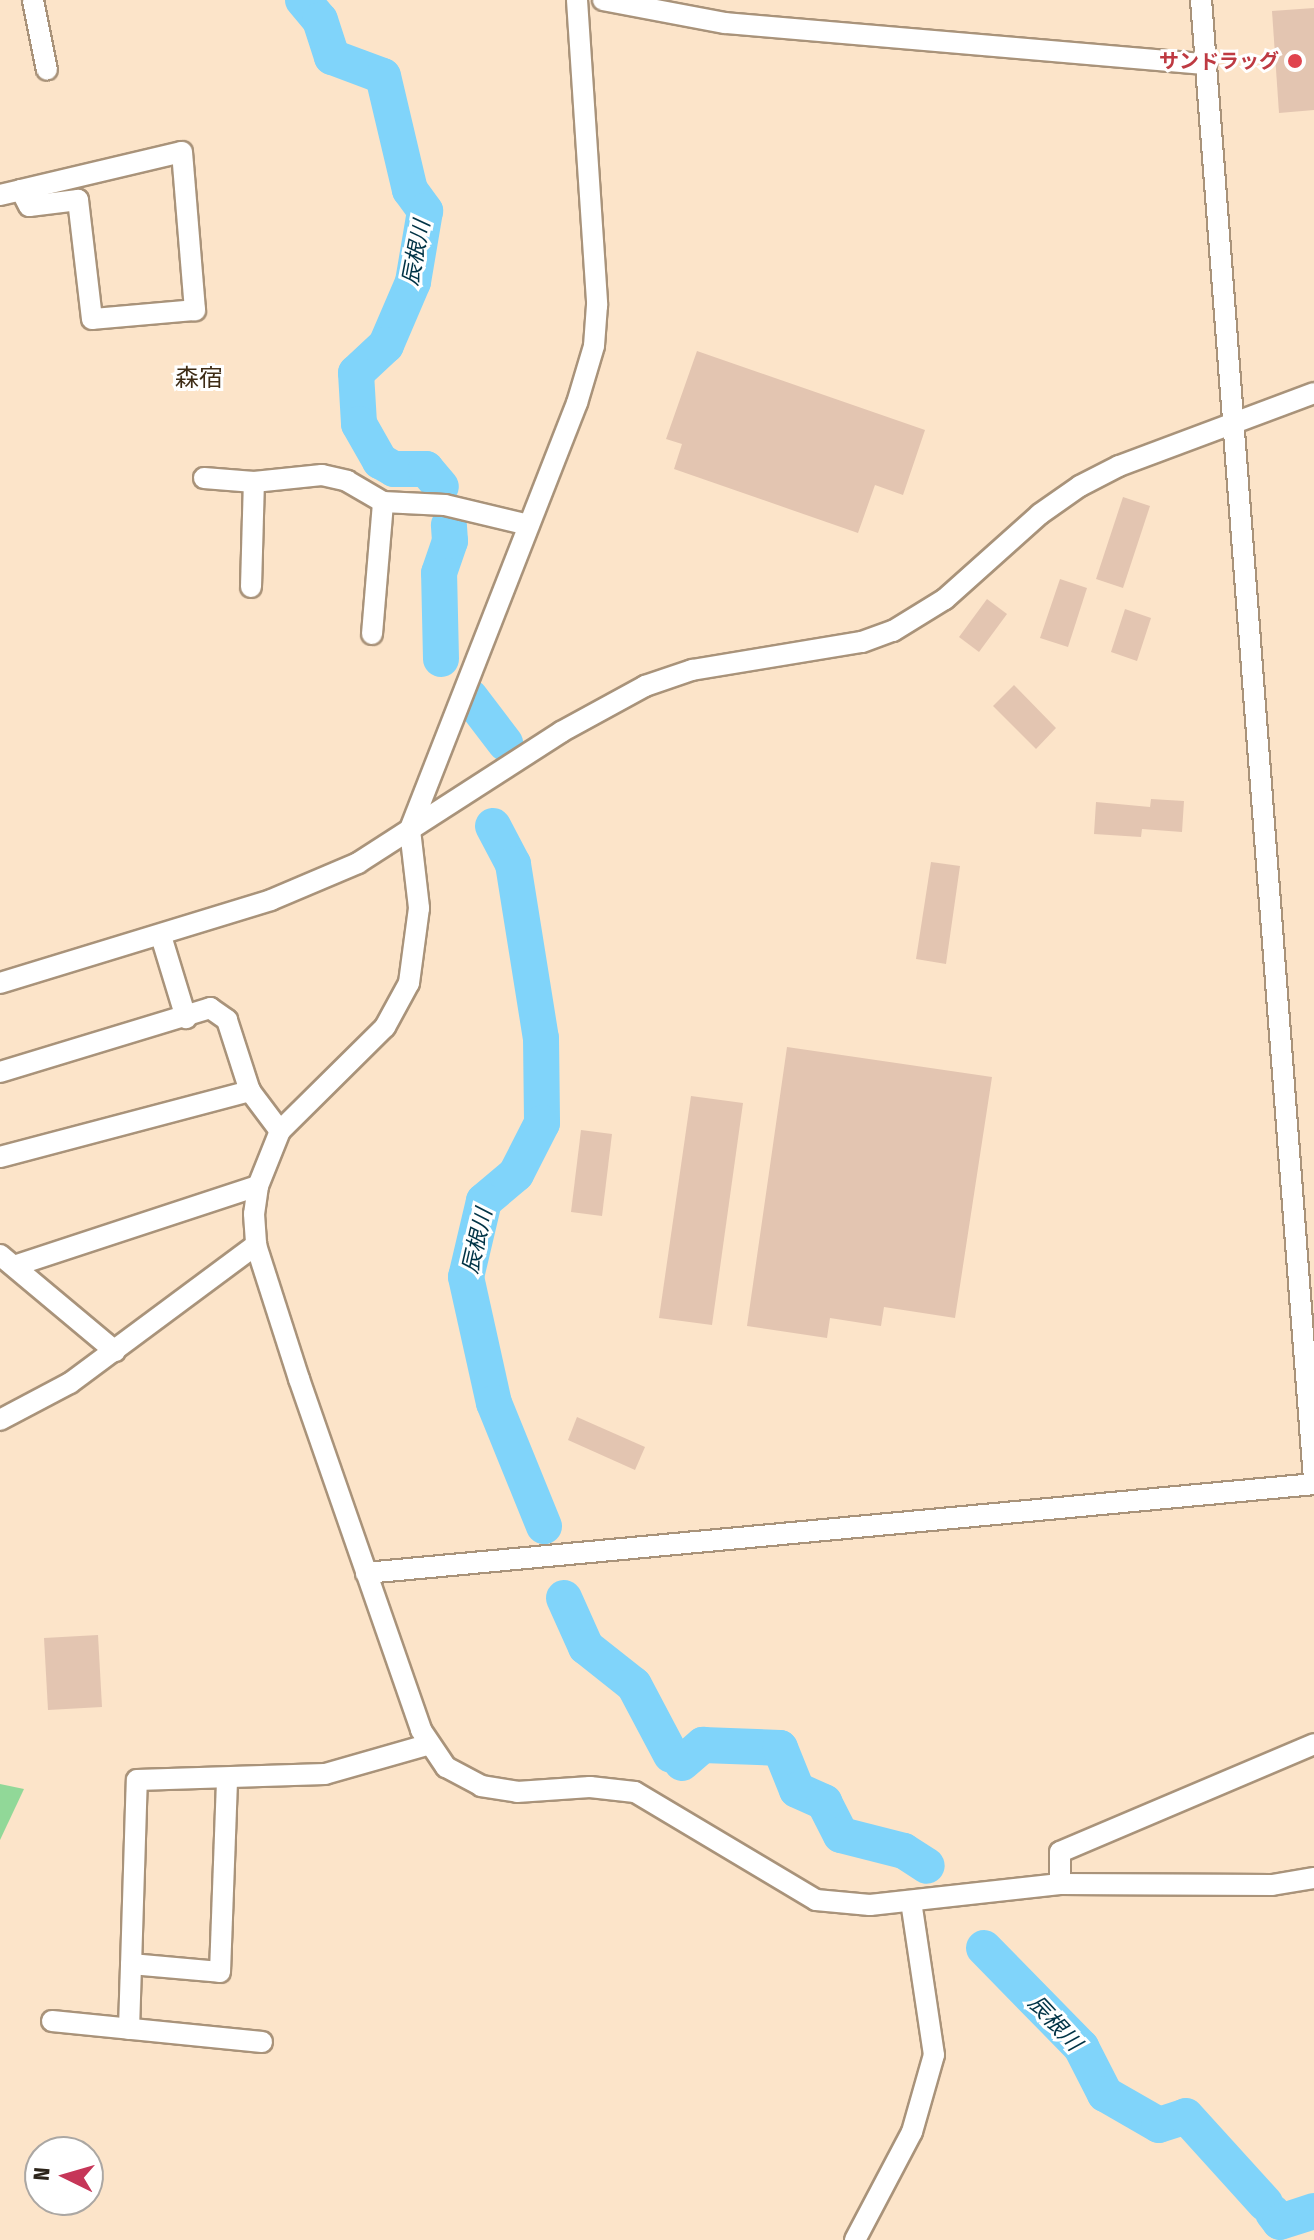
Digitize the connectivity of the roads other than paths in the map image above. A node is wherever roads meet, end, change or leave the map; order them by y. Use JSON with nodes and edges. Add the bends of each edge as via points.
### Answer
{"nodes":[{"id":1,"x":33,"y":0,"type":"edge"},
{"id":2,"x":577,"y":0,"type":"edge"},
{"id":3,"x":603,"y":0,"type":"edge"},
{"id":4,"x":1201,"y":0,"type":"edge"},
{"id":5,"x":1206,"y":64,"type":"junction"},
{"id":6,"x":47,"y":70,"type":"dead end"},
{"id":7,"x":21,"y":190,"type":"junction"},
{"id":8,"x":0,"y":195,"type":"edge"},
{"id":9,"x":1314,"y":393,"type":"edge"},
{"id":10,"x":1234,"y":424,"type":"junction"},
{"id":11,"x":204,"y":478,"type":"dead end"},
{"id":12,"x":254,"y":482,"type":"junction"},
{"id":13,"x":383,"y":502,"type":"junction"},
{"id":14,"x":529,"y":525,"type":"junction"},
{"id":15,"x":251,"y":587,"type":"dead end"},
{"id":16,"x":372,"y":634,"type":"dead end"},
{"id":17,"x":410,"y":830,"type":"junction"},
{"id":18,"x":161,"y":936,"type":"junction"},
{"id":19,"x":0,"y":983,"type":"edge"},
{"id":20,"x":186,"y":1018,"type":"junction"},
{"id":21,"x":0,"y":1072,"type":"edge"},
{"id":22,"x":250,"y":1091,"type":"junction"},
{"id":23,"x":280,"y":1131,"type":"junction"},
{"id":24,"x":0,"y":1157,"type":"edge"},
{"id":25,"x":258,"y":1186,"type":"junction"},
{"id":26,"x":256,"y":1245,"type":"junction"},
{"id":27,"x":7,"y":1260,"type":"edge"},
{"id":28,"x":115,"y":1351,"type":"junction"},
{"id":29,"x":0,"y":1420,"type":"edge"},
{"id":30,"x":1314,"y":1478,"type":"edge"},
{"id":31,"x":1314,"y":1484,"type":"edge"},
{"id":32,"x":366,"y":1573,"type":"junction"},
{"id":33,"x":430,"y":1744,"type":"junction"},
{"id":34,"x":1314,"y":1744,"type":"edge"},
{"id":35,"x":227,"y":1778,"type":"junction"},
{"id":36,"x":1314,"y":1878,"type":"edge"},
{"id":37,"x":1060,"y":1884,"type":"junction"},
{"id":38,"x":911,"y":1902,"type":"junction"},
{"id":39,"x":131,"y":1964,"type":"junction"},
{"id":40,"x":52,"y":2021,"type":"dead end"},
{"id":41,"x":129,"y":2029,"type":"junction"},
{"id":42,"x":262,"y":2042,"type":"dead end"},
{"id":43,"x":855,"y":2240,"type":"edge"}],
"edges":[{"from":1,"to":6,"type":"street"},
{"from":2,"to":14,"type":"street","via":[[597,305],[594,346]]},
{"from":3,"to":5,"type":"street","via":[[725,23]]},
{"from":4,"to":5,"type":"street"},
{"from":5,"to":10,"type":"street"},
{"from":7,"to":7,"type":"street","via":[[29,206],[78,200],[92,319],[195,310],[182,152]]},
{"from":7,"to":8,"type":"street"},
{"from":9,"to":10,"type":"street"},
{"from":10,"to":17,"type":"street","via":[[1080,486],[1040,514],[945,599],[893,631],[862,642],[692,670],[645,686],[571,725]]},
{"from":10,"to":30,"type":"street"},
{"from":11,"to":12,"type":"street"},
{"from":12,"to":13,"type":"street","via":[[322,475],[347,481]]},
{"from":12,"to":15,"type":"street"},
{"from":13,"to":14,"type":"street","via":[[445,505]]},
{"from":13,"to":16,"type":"street"},
{"from":14,"to":17,"type":"street"},
{"from":17,"to":18,"type":"street","via":[[358,863],[271,900]]},
{"from":17,"to":23,"type":"street","via":[[419,908],[409,983],[385,1027]]},
{"from":18,"to":19,"type":"street"},
{"from":18,"to":20,"type":"street"},
{"from":20,"to":21,"type":"street"},
{"from":20,"to":22,"type":"street","via":[[210,1008],[227,1020]]},
{"from":22,"to":23,"type":"street"},
{"from":22,"to":24,"type":"street"},
{"from":23,"to":25,"type":"street"},
{"from":25,"to":26,"type":"street"},
{"from":25,"to":27,"type":"street"},
{"from":26,"to":28,"type":"street"},
{"from":26,"to":32,"type":"street"},
{"from":27,"to":28,"type":"street"},
{"from":28,"to":29,"type":"street","via":[[70,1383]]},
{"from":31,"to":32,"type":"street"},
{"from":32,"to":33,"type":"street"},
{"from":33,"to":35,"type":"street","via":[[325,1774]]},
{"from":33,"to":38,"type":"street","via":[[446,1767],[481,1786],[517,1792],[590,1787],[635,1792],[816,1900]]},
{"from":34,"to":37,"type":"street","via":[[1060,1852]]},
{"from":35,"to":39,"type":"street","via":[[137,1780]]},
{"from":35,"to":39,"type":"street","via":[[220,1972]]},
{"from":36,"to":37,"type":"street","via":[[1272,1885]]},
{"from":37,"to":38,"type":"street"},
{"from":38,"to":43,"type":"street","via":[[934,2055],[912,2132]]},
{"from":39,"to":41,"type":"street"},
{"from":40,"to":41,"type":"street"},
{"from":41,"to":42,"type":"street"}]}
